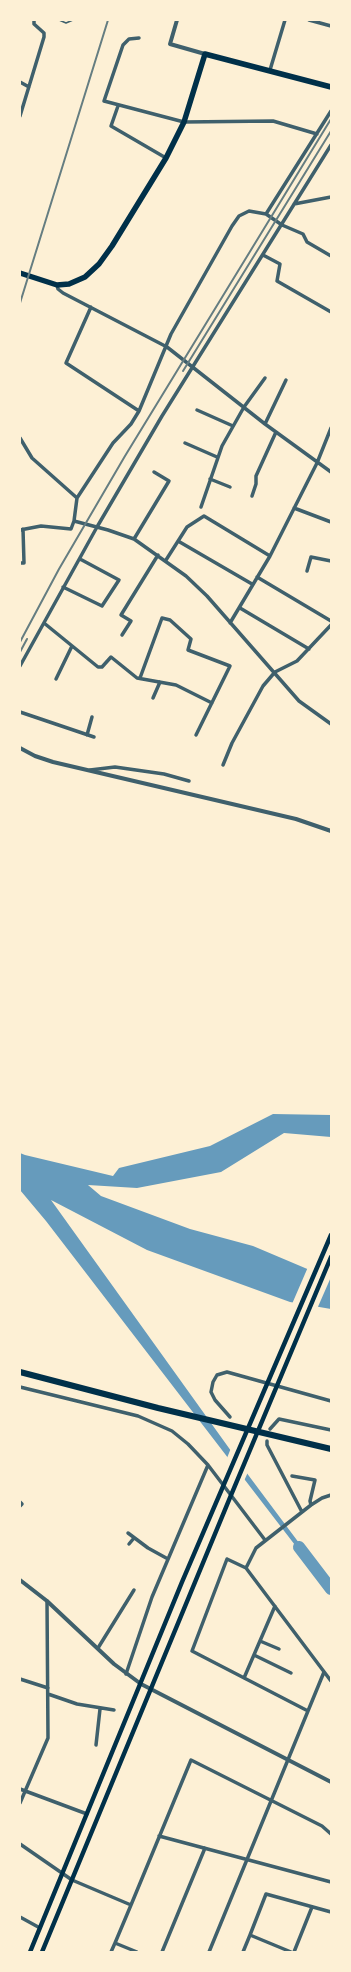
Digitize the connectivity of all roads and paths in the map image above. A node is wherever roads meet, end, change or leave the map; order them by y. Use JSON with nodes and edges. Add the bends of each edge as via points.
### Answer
{"nodes":[{"id":1,"x":34,"y":20,"type":"edge"},
{"id":2,"x":59,"y":20,"type":"edge"},
{"id":3,"x":73,"y":20,"type":"edge"},
{"id":4,"x":177,"y":20,"type":"edge"},
{"id":5,"x":285,"y":20,"type":"edge"},
{"id":6,"x":309,"y":20,"type":"edge"},
{"id":7,"x":331,"y":26,"type":"edge"},
{"id":8,"x":139,"y":38,"type":"dead end"},
{"id":9,"x":205,"y":54,"type":"junction"},
{"id":10,"x":270,"y":70,"type":"junction"},
{"id":11,"x":20,"y":82,"type":"edge"},
{"id":12,"x":28,"y":87,"type":"junction"},
{"id":13,"x":331,"y":87,"type":"edge"},
{"id":14,"x":118,"y":106,"type":"junction"},
{"id":15,"x":331,"y":111,"type":"edge"},
{"id":16,"x":20,"y":116,"type":"edge"},
{"id":17,"x":184,"y":122,"type":"junction"},
{"id":18,"x":317,"y":134,"type":"junction"},
{"id":19,"x":331,"y":145,"type":"edge"},
{"id":20,"x":166,"y":158,"type":"junction"},
{"id":21,"x":331,"y":197,"type":"edge"},
{"id":22,"x":294,"y":204,"type":"junction"},
{"id":23,"x":266,"y":214,"type":"junction"},
{"id":24,"x":282,"y":225,"type":"junction"},
{"id":25,"x":263,"y":255,"type":"junction"},
{"id":26,"x":331,"y":256,"type":"edge"},
{"id":27,"x":20,"y":273,"type":"edge"},
{"id":28,"x":57,"y":285,"type":"junction"},
{"id":29,"x":91,"y":307,"type":"junction"},
{"id":30,"x":331,"y":312,"type":"edge"},
{"id":31,"x":166,"y":347,"type":"junction"},
{"id":32,"x":192,"y":367,"type":"junction"},
{"id":33,"x":265,"y":378,"type":"dead end"},
{"id":34,"x":286,"y":380,"type":"dead end"},
{"id":35,"x":244,"y":408,"type":"junction"},
{"id":36,"x":139,"y":410,"type":"junction"},
{"id":37,"x":197,"y":410,"type":"dead end"},
{"id":38,"x":265,"y":424,"type":"junction"},
{"id":39,"x":233,"y":426,"type":"junction"},
{"id":40,"x":331,"y":428,"type":"edge"},
{"id":41,"x":276,"y":432,"type":"junction"},
{"id":42,"x":20,"y":438,"type":"edge"},
{"id":43,"x":185,"y":443,"type":"dead end"},
{"id":44,"x":217,"y":457,"type":"junction"},
{"id":45,"x":317,"y":463,"type":"junction"},
{"id":46,"x":154,"y":472,"type":"dead end"},
{"id":47,"x":331,"y":472,"type":"edge"},
{"id":48,"x":210,"y":479,"type":"junction"},
{"id":49,"x":230,"y":487,"type":"dead end"},
{"id":50,"x":252,"y":496,"type":"dead end"},
{"id":51,"x":77,"y":498,"type":"junction"},
{"id":52,"x":201,"y":507,"type":"dead end"},
{"id":53,"x":294,"y":508,"type":"junction"},
{"id":54,"x":74,"y":521,"type":"junction"},
{"id":55,"x":331,"y":522,"type":"edge"},
{"id":56,"x":97,"y":527,"type":"junction"},
{"id":57,"x":22,"y":529,"type":"edge"},
{"id":58,"x":134,"y":540,"type":"junction"},
{"id":59,"x":178,"y":541,"type":"junction"},
{"id":60,"x":158,"y":555,"type":"junction"},
{"id":61,"x":270,"y":556,"type":"junction"},
{"id":62,"x":80,"y":559,"type":"junction"},
{"id":63,"x":166,"y":560,"type":"junction"},
{"id":64,"x":331,"y":561,"type":"edge"},
{"id":65,"x":20,"y":563,"type":"edge"},
{"id":66,"x":306,"y":571,"type":"dead end"},
{"id":67,"x":257,"y":577,"type":"junction"},
{"id":68,"x":252,"y":584,"type":"junction"},
{"id":69,"x":63,"y":587,"type":"junction"},
{"id":70,"x":240,"y":608,"type":"junction"},
{"id":71,"x":331,"y":621,"type":"edge"},
{"id":72,"x":44,"y":622,"type":"junction"},
{"id":73,"x":230,"y":623,"type":"junction"},
{"id":74,"x":331,"y":625,"type":"edge"},
{"id":75,"x":122,"y":635,"type":"dead end"},
{"id":76,"x":72,"y":646,"type":"junction"},
{"id":77,"x":309,"y":649,"type":"junction"},
{"id":78,"x":20,"y":666,"type":"edge"},
{"id":79,"x":275,"y":672,"type":"junction"},
{"id":80,"x":140,"y":678,"type":"junction"},
{"id":81,"x":56,"y":679,"type":"dead end"},
{"id":82,"x":160,"y":682,"type":"junction"},
{"id":83,"x":153,"y":698,"type":"dead end"},
{"id":84,"x":212,"y":703,"type":"junction"},
{"id":85,"x":20,"y":712,"type":"edge"},
{"id":86,"x":92,"y":717,"type":"dead end"},
{"id":87,"x":331,"y":724,"type":"edge"},
{"id":88,"x":87,"y":735,"type":"junction"},
{"id":89,"x":196,"y":735,"type":"dead end"},
{"id":90,"x":94,"y":737,"type":"dead end"},
{"id":91,"x":20,"y":748,"type":"edge"},
{"id":92,"x":223,"y":765,"type":"dead end"},
{"id":93,"x":89,"y":770,"type":"junction"},
{"id":94,"x":189,"y":780,"type":"dead end"},
{"id":95,"x":331,"y":831,"type":"edge"},
{"id":96,"x":331,"y":1235,"type":"edge"},
{"id":97,"x":331,"y":1257,"type":"edge"},
{"id":98,"x":20,"y":1372,"type":"edge"},
{"id":99,"x":20,"y":1387,"type":"edge"},
{"id":100,"x":331,"y":1401,"type":"edge"},
{"id":101,"x":230,"y":1417,"type":"dead end"},
{"id":102,"x":270,"y":1429,"type":"dead end"},
{"id":103,"x":331,"y":1430,"type":"edge"},
{"id":104,"x":267,"y":1441,"type":"dead end"},
{"id":105,"x":331,"y":1449,"type":"edge"},
{"id":106,"x":208,"y":1465,"type":"junction"},
{"id":107,"x":292,"y":1476,"type":"dead end"},
{"id":108,"x":331,"y":1496,"type":"edge"},
{"id":109,"x":20,"y":1502,"type":"edge"},
{"id":110,"x":311,"y":1505,"type":"junction"},
{"id":111,"x":20,"y":1506,"type":"edge"},
{"id":112,"x":300,"y":1513,"type":"junction"},
{"id":113,"x":128,"y":1533,"type":"dead end"},
{"id":114,"x":134,"y":1538,"type":"junction"},
{"id":115,"x":265,"y":1540,"type":"junction"},
{"id":116,"x":129,"y":1544,"type":"dead end"},
{"id":117,"x":168,"y":1559,"type":"junction"},
{"id":118,"x":246,"y":1568,"type":"junction"},
{"id":119,"x":20,"y":1580,"type":"edge"},
{"id":120,"x":134,"y":1590,"type":"dead end"},
{"id":121,"x":47,"y":1601,"type":"junction"},
{"id":122,"x":275,"y":1606,"type":"junction"},
{"id":123,"x":260,"y":1641,"type":"junction"},
{"id":124,"x":98,"y":1648,"type":"junction"},
{"id":125,"x":278,"y":1649,"type":"dead end"},
{"id":126,"x":254,"y":1655,"type":"junction"},
{"id":127,"x":324,"y":1672,"type":"junction"},
{"id":128,"x":291,"y":1673,"type":"dead end"},
{"id":129,"x":126,"y":1674,"type":"junction"},
{"id":130,"x":244,"y":1678,"type":"junction"},
{"id":131,"x":20,"y":1679,"type":"edge"},
{"id":132,"x":331,"y":1681,"type":"edge"},
{"id":133,"x":141,"y":1684,"type":"junction"},
{"id":134,"x":48,"y":1688,"type":"junction"},
{"id":135,"x":150,"y":1690,"type":"junction"},
{"id":136,"x":48,"y":1694,"type":"junction"},
{"id":137,"x":100,"y":1709,"type":"junction"},
{"id":138,"x":114,"y":1710,"type":"dead end"},
{"id":139,"x":308,"y":1711,"type":"junction"},
{"id":140,"x":96,"y":1745,"type":"dead end"},
{"id":141,"x":288,"y":1761,"type":"junction"},
{"id":142,"x":331,"y":1782,"type":"edge"},
{"id":143,"x":20,"y":1789,"type":"edge"},
{"id":144,"x":25,"y":1791,"type":"junction"},
{"id":145,"x":272,"y":1801,"type":"junction"},
{"id":146,"x":20,"y":1803,"type":"edge"},
{"id":147,"x":86,"y":1814,"type":"junction"},
{"id":148,"x":331,"y":1834,"type":"edge"},
{"id":149,"x":159,"y":1836,"type":"junction"},
{"id":150,"x":20,"y":1844,"type":"edge"},
{"id":151,"x":205,"y":1848,"type":"junction"},
{"id":152,"x":248,"y":1859,"type":"junction"},
{"id":153,"x":62,"y":1874,"type":"junction"},
{"id":154,"x":72,"y":1880,"type":"junction"},
{"id":155,"x":331,"y":1882,"type":"edge"},
{"id":156,"x":131,"y":1905,"type":"junction"},
{"id":157,"x":312,"y":1907,"type":"junction"},
{"id":158,"x":331,"y":1912,"type":"edge"},
{"id":159,"x":20,"y":1917,"type":"edge"},
{"id":160,"x":40,"y":1928,"type":"junction"},
{"id":161,"x":250,"y":1935,"type":"junction"},
{"id":162,"x":115,"y":1943,"type":"junction"},
{"id":163,"x":30,"y":1952,"type":"edge"},
{"id":164,"x":42,"y":1952,"type":"edge"},
{"id":165,"x":111,"y":1952,"type":"edge"},
{"id":166,"x":137,"y":1952,"type":"edge"},
{"id":167,"x":162,"y":1952,"type":"edge"},
{"id":168,"x":209,"y":1952,"type":"edge"},
{"id":169,"x":243,"y":1952,"type":"edge"},
{"id":170,"x":293,"y":1952,"type":"edge"}],
"edges":[{"from":1,"to":12,"type":"street","via":[[34,24],[44,37]]},
{"from":2,"to":3,"type":"lane","via":[[66,23]]},
{"from":4,"to":9,"type":"street","via":[[170,44]]},
{"from":5,"to":10,"type":"street"},
{"from":6,"to":7,"type":"street"},
{"from":8,"to":14,"type":"street","via":[[129,39],[123,45],[104,101]]},
{"from":9,"to":10,"type":"main road"},
{"from":9,"to":17,"type":"main road"},
{"from":10,"to":13,"type":"main road"},
{"from":11,"to":12,"type":"street"},
{"from":12,"to":16,"type":"street"},
{"from":14,"to":17,"type":"street"},
{"from":14,"to":20,"type":"street","via":[[111,126]]},
{"from":15,"to":18,"type":"street"},
{"from":17,"to":18,"type":"street","via":[[273,120]]},
{"from":17,"to":20,"type":"main road"},
{"from":18,"to":23,"type":"street"},
{"from":19,"to":22,"type":"street"},
{"from":20,"to":28,"type":"main road","via":[[99,264],[78,281]]},
{"from":21,"to":22,"type":"street"},
{"from":22,"to":24,"type":"street"},
{"from":23,"to":24,"type":"street"},
{"from":23,"to":31,"type":"street","via":[[249,211],[239,216]]},
{"from":24,"to":25,"type":"street"},
{"from":24,"to":26,"type":"street","via":[[303,234],[307,242]]},
{"from":25,"to":30,"type":"street","via":[[280,264],[277,281]]},
{"from":25,"to":32,"type":"street"},
{"from":27,"to":28,"type":"main road"},
{"from":28,"to":29,"type":"street","via":[[58,289]]},
{"from":29,"to":31,"type":"street"},
{"from":29,"to":36,"type":"street","via":[[66,363]]},
{"from":31,"to":32,"type":"street"},
{"from":31,"to":36,"type":"street"},
{"from":32,"to":35,"type":"street"},
{"from":32,"to":56,"type":"street"},
{"from":33,"to":35,"type":"street"},
{"from":34,"to":38,"type":"street"},
{"from":35,"to":38,"type":"street"},
{"from":35,"to":39,"type":"street"},
{"from":36,"to":51,"type":"street","via":[[131,424],[113,443]]},
{"from":37,"to":39,"type":"street"},
{"from":38,"to":41,"type":"street"},
{"from":39,"to":44,"type":"street"},
{"from":40,"to":45,"type":"street"},
{"from":41,"to":45,"type":"street"},
{"from":41,"to":50,"type":"street","via":[[256,476]]},
{"from":42,"to":51,"type":"street","via":[[32,458]]},
{"from":43,"to":44,"type":"street"},
{"from":44,"to":48,"type":"street"},
{"from":45,"to":47,"type":"street"},
{"from":45,"to":53,"type":"street"},
{"from":46,"to":58,"type":"street","via":[[169,481]]},
{"from":48,"to":49,"type":"street"},
{"from":48,"to":52,"type":"street"},
{"from":51,"to":54,"type":"street"},
{"from":53,"to":55,"type":"street"},
{"from":53,"to":61,"type":"street"},
{"from":54,"to":56,"type":"street"},
{"from":54,"to":57,"type":"street","via":[[71,529],[41,526]]},
{"from":56,"to":58,"type":"street"},
{"from":56,"to":62,"type":"street"},
{"from":57,"to":65,"type":"street","via":[[24,563]]},
{"from":58,"to":60,"type":"street"},
{"from":59,"to":61,"type":"street","via":[[187,528],[204,516]]},
{"from":59,"to":63,"type":"street"},
{"from":59,"to":68,"type":"street"},
{"from":60,"to":63,"type":"street"},
{"from":60,"to":75,"type":"street","via":[[121,615],[131,621]]},
{"from":61,"to":67,"type":"street"},
{"from":62,"to":69,"type":"street"},
{"from":62,"to":69,"type":"street","via":[[119,580],[102,606]]},
{"from":63,"to":73,"type":"street","via":[[196,586]]},
{"from":64,"to":66,"type":"street","via":[[311,557]]},
{"from":67,"to":68,"type":"street"},
{"from":67,"to":71,"type":"street"},
{"from":68,"to":70,"type":"street"},
{"from":69,"to":72,"type":"street"},
{"from":70,"to":73,"type":"street"},
{"from":70,"to":77,"type":"street"},
{"from":72,"to":76,"type":"street"},
{"from":72,"to":78,"type":"street"},
{"from":73,"to":79,"type":"street"},
{"from":74,"to":77,"type":"street"},
{"from":76,"to":80,"type":"street","via":[[98,667],[102,667],[111,657]]},
{"from":76,"to":81,"type":"street"},
{"from":77,"to":79,"type":"street","via":[[296,661]]},
{"from":79,"to":87,"type":"street","via":[[299,701]]},
{"from":79,"to":92,"type":"street","via":[[263,686]]},
{"from":80,"to":82,"type":"street"},
{"from":80,"to":84,"type":"street","via":[[162,618],[170,620],[191,639],[188,650],[230,666]]},
{"from":82,"to":83,"type":"street"},
{"from":82,"to":84,"type":"street","via":[[176,685]]},
{"from":84,"to":89,"type":"street"},
{"from":85,"to":88,"type":"street"},
{"from":86,"to":88,"type":"street"},
{"from":88,"to":90,"type":"street"},
{"from":91,"to":93,"type":"street","via":[[53,762]]},
{"from":93,"to":94,"type":"street","via":[[115,767]]},
{"from":93,"to":95,"type":"street","via":[[296,819]]},
{"from":96,"to":133,"type":"main road"},
{"from":97,"to":135,"type":"main road"},
{"from":98,"to":105,"type":"highway"},
{"from":99,"to":106,"type":"street","via":[[138,1416],[172,1431]]},
{"from":100,"to":101,"type":"street","via":[[227,1372],[217,1375],[211,1392]]},
{"from":102,"to":103,"type":"street","via":[[279,1419]]},
{"from":104,"to":112,"type":"street"},
{"from":106,"to":115,"type":"street"},
{"from":106,"to":117,"type":"street"},
{"from":107,"to":110,"type":"street","via":[[315,1480]]},
{"from":108,"to":110,"type":"street"},
{"from":109,"to":111,"type":"street"},
{"from":110,"to":112,"type":"street"},
{"from":112,"to":115,"type":"street"},
{"from":113,"to":114,"type":"street"},
{"from":114,"to":116,"type":"street"},
{"from":114,"to":117,"type":"street"},
{"from":115,"to":118,"type":"street","via":[[256,1548]]},
{"from":117,"to":129,"type":"street"},
{"from":118,"to":122,"type":"street"},
{"from":118,"to":130,"type":"street","via":[[227,1559],[192,1651]]},
{"from":119,"to":121,"type":"street"},
{"from":120,"to":124,"type":"street"},
{"from":121,"to":124,"type":"street"},
{"from":121,"to":134,"type":"street"},
{"from":122,"to":123,"type":"street"},
{"from":122,"to":127,"type":"street"},
{"from":123,"to":125,"type":"street"},
{"from":123,"to":126,"type":"street"},
{"from":124,"to":129,"type":"street"},
{"from":126,"to":128,"type":"street"},
{"from":126,"to":130,"type":"street"},
{"from":127,"to":132,"type":"street"},
{"from":127,"to":139,"type":"street"},
{"from":129,"to":133,"type":"street"},
{"from":130,"to":139,"type":"street"},
{"from":131,"to":134,"type":"street"},
{"from":133,"to":135,"type":"street"},
{"from":133,"to":147,"type":"main road"},
{"from":134,"to":136,"type":"street"},
{"from":135,"to":141,"type":"street"},
{"from":135,"to":154,"type":"main road"},
{"from":136,"to":137,"type":"street"},
{"from":136,"to":144,"type":"street","via":[[48,1738]]},
{"from":137,"to":138,"type":"street"},
{"from":137,"to":140,"type":"street"},
{"from":139,"to":141,"type":"street"},
{"from":141,"to":142,"type":"street"},
{"from":141,"to":145,"type":"street"},
{"from":143,"to":144,"type":"street"},
{"from":144,"to":146,"type":"street"},
{"from":144,"to":147,"type":"street"},
{"from":145,"to":148,"type":"street","via":[[322,1826]]},
{"from":145,"to":149,"type":"street","via":[[191,1760]]},
{"from":145,"to":152,"type":"street"},
{"from":147,"to":153,"type":"main road"},
{"from":149,"to":151,"type":"street"},
{"from":149,"to":156,"type":"street"},
{"from":150,"to":153,"type":"street"},
{"from":151,"to":152,"type":"street"},
{"from":151,"to":167,"type":"street"},
{"from":152,"to":155,"type":"street"},
{"from":152,"to":168,"type":"street"},
{"from":153,"to":154,"type":"street"},
{"from":153,"to":160,"type":"main road"},
{"from":154,"to":156,"type":"street"},
{"from":154,"to":164,"type":"main road"},
{"from":156,"to":162,"type":"street"},
{"from":157,"to":158,"type":"street"},
{"from":157,"to":161,"type":"street","via":[[266,1894]]},
{"from":157,"to":170,"type":"street"},
{"from":159,"to":160,"type":"street"},
{"from":160,"to":163,"type":"main road"},
{"from":161,"to":169,"type":"street"},
{"from":161,"to":170,"type":"street"},
{"from":162,"to":165,"type":"street"},
{"from":162,"to":166,"type":"street"}]}
